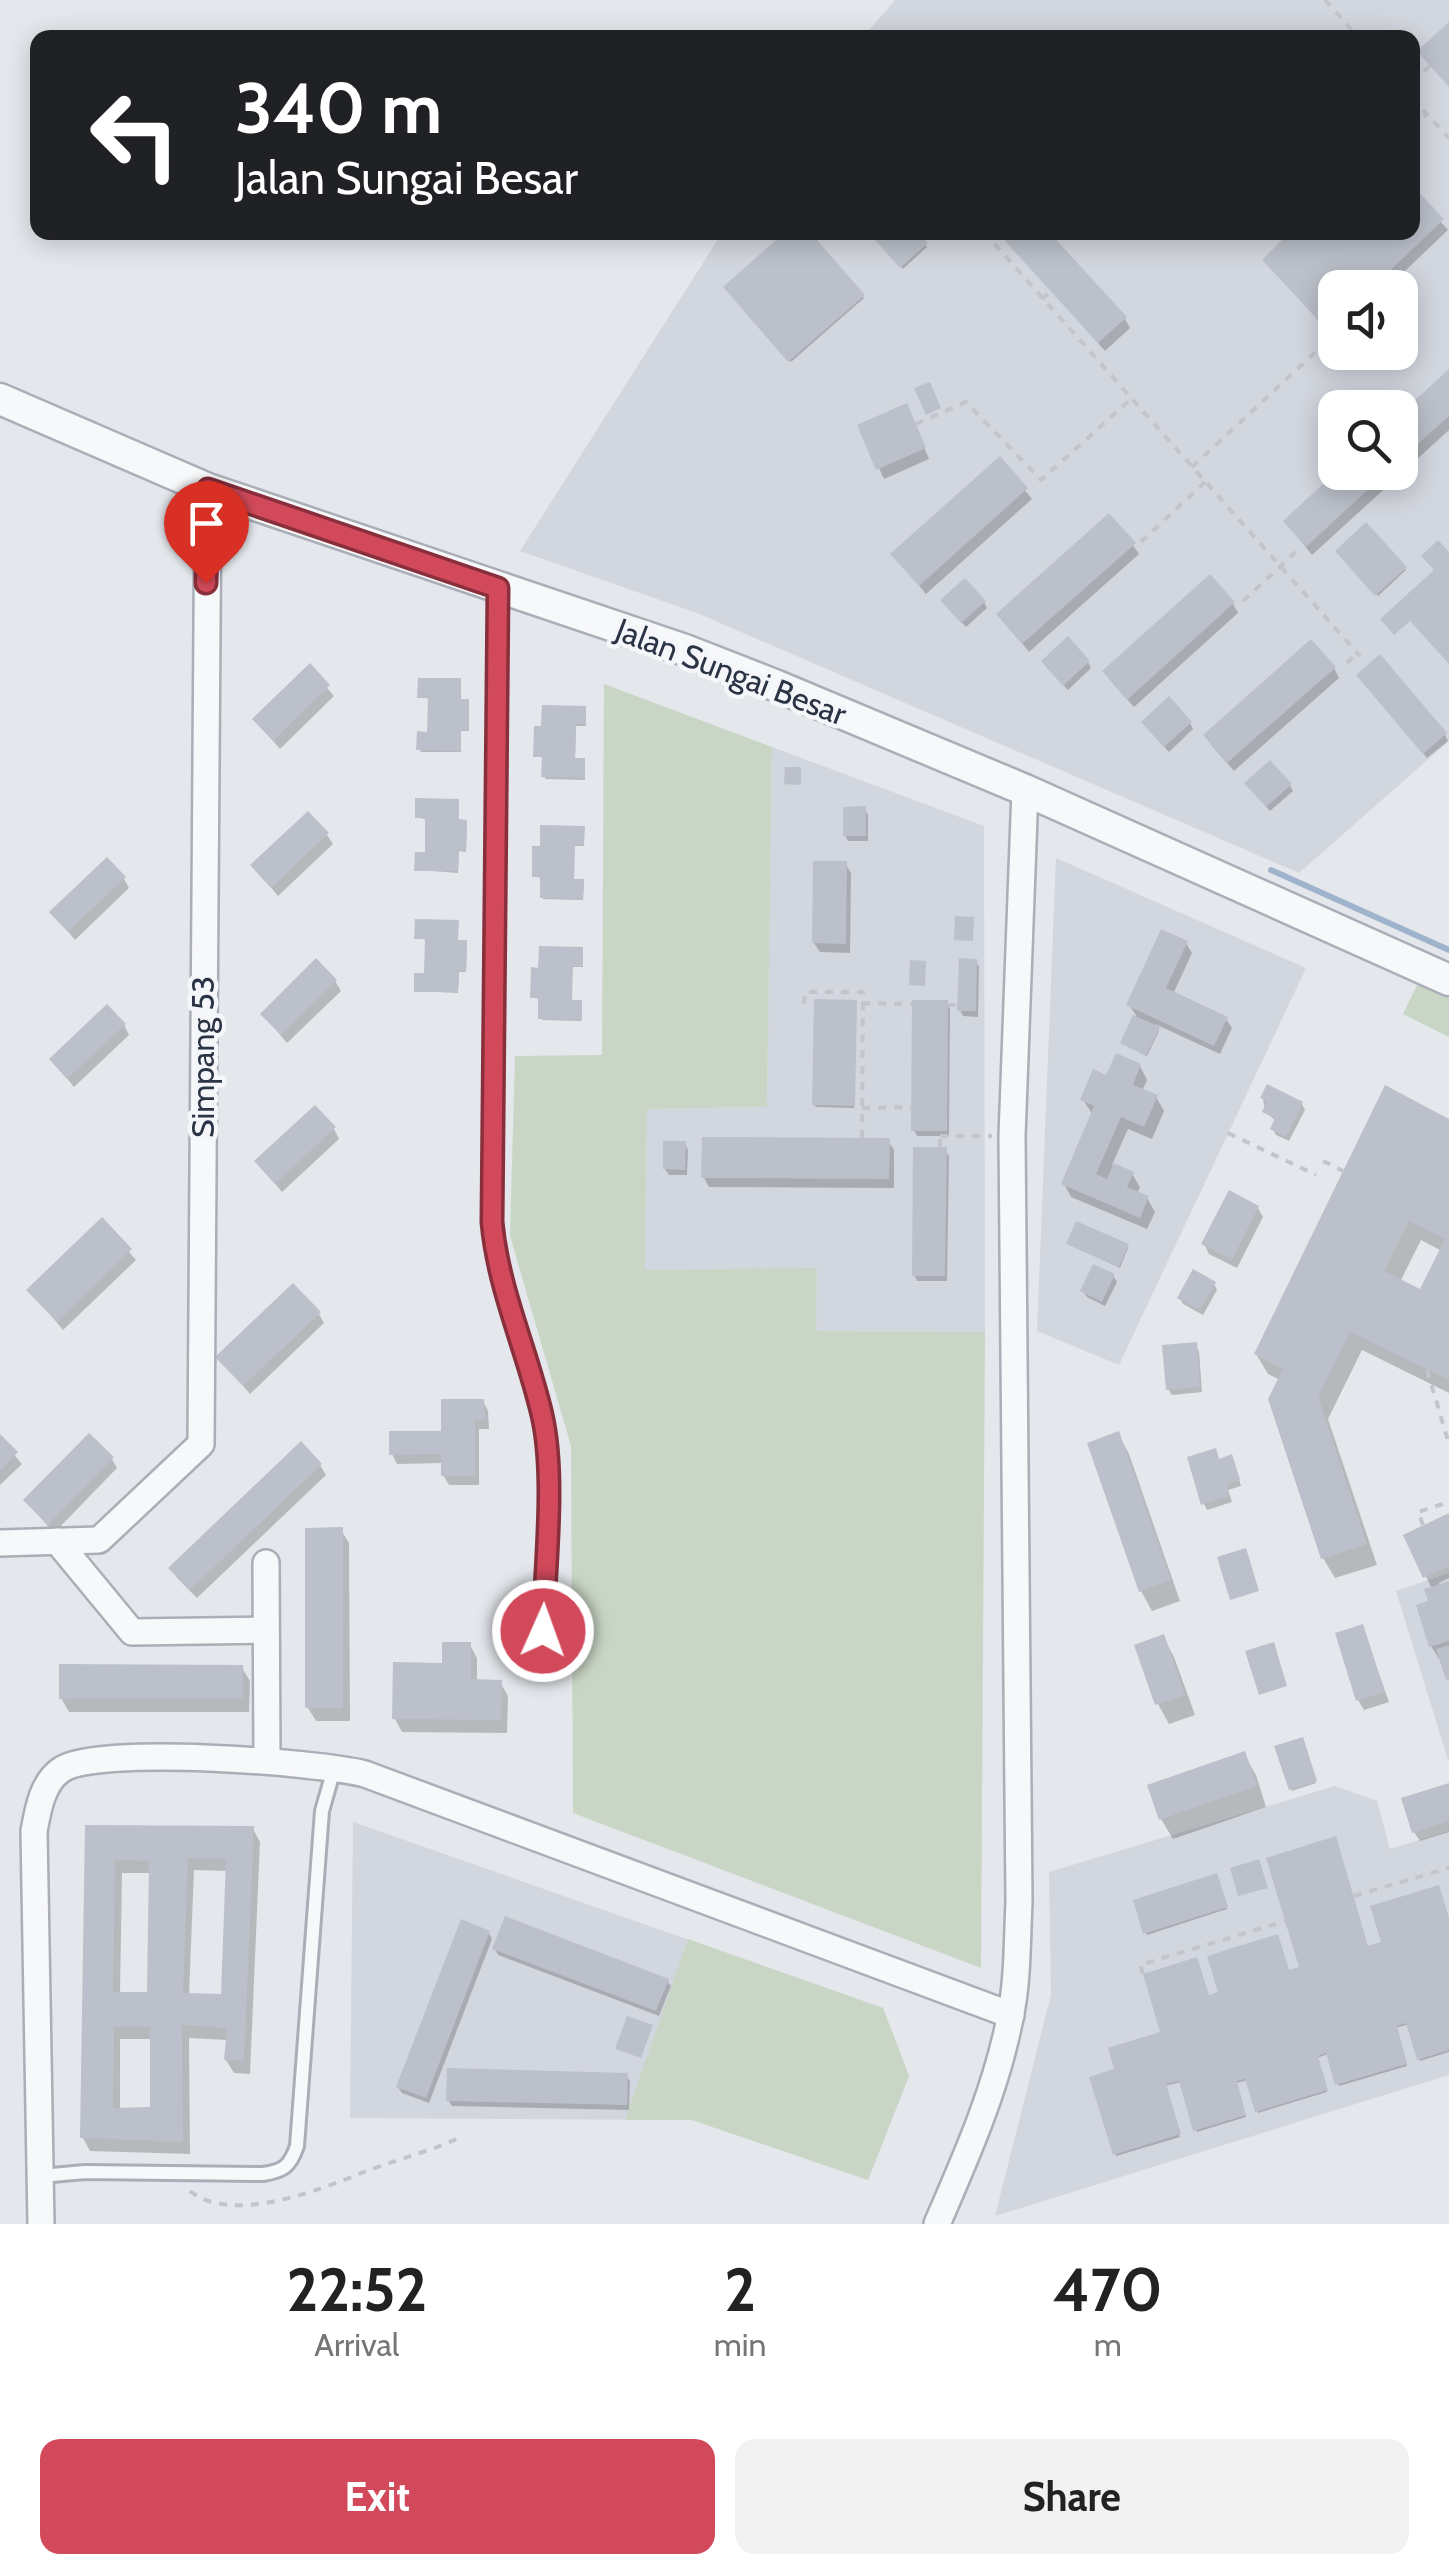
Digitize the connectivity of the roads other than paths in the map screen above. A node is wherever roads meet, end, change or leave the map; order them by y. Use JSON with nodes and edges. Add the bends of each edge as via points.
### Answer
{"nodes":[{"id":1,"x":0,"y":399,"type":"edge"},
{"id":2,"x":208,"y":489,"type":"junction"},
{"id":3,"x":498,"y":588,"type":"junction"},
{"id":4,"x":1025,"y":790,"type":"junction"},
{"id":5,"x":1449,"y":980,"type":"edge"},
{"id":6,"x":0,"y":1542,"type":"edge"},
{"id":7,"x":58,"y":1542,"type":"junction"},
{"id":8,"x":266,"y":1563,"type":"dead end"},
{"id":9,"x":265,"y":1630,"type":"junction"},
{"id":10,"x":543,"y":1631,"type":"dead end"},
{"id":11,"x":267,"y":1760,"type":"junction"},
{"id":12,"x":335,"y":1766,"type":"junction"},
{"id":13,"x":1011,"y":2015,"type":"junction"},
{"id":14,"x":41,"y":2176,"type":"junction"},
{"id":15,"x":42,"y":2224,"type":"edge"},
{"id":16,"x":938,"y":2224,"type":"edge"}],
"edges":[{"from":1,"to":2,"type":"street","name":"Jalan Sungai Besar"},
{"from":2,"to":3,"type":"street","name":"Jalan Sungai Besar"},
{"from":2,"to":7,"type":"street","name":"Simpang 53","via":[[200,1444],[99,1540]]},
{"from":3,"to":4,"type":"street","name":"Jalan Sungai Besar","via":[[722,664]]},
{"from":3,"to":10,"type":"lane","via":[[492,1222],[548,1454]]},
{"from":4,"to":5,"type":"street","name":"Jalan Sungai Besar"},
{"from":4,"to":13,"type":"street","via":[[1012,1136],[1019,1902]]},
{"from":6,"to":7,"type":"street","name":"Simpang 53"},
{"from":7,"to":9,"type":"street","via":[[132,1632]]},
{"from":8,"to":9,"type":"street"},
{"from":9,"to":11,"type":"street"},
{"from":11,"to":12,"type":"street"},
{"from":11,"to":14,"type":"street","via":[[80,1762],[49,1782],[34,1831]]},
{"from":12,"to":13,"type":"street"},
{"from":12,"to":14,"type":"lane","via":[[322,1811],[291,2164],[262,2174]]},
{"from":13,"to":16,"type":"street","via":[[981,2120]]},
{"from":14,"to":15,"type":"street"}]}
